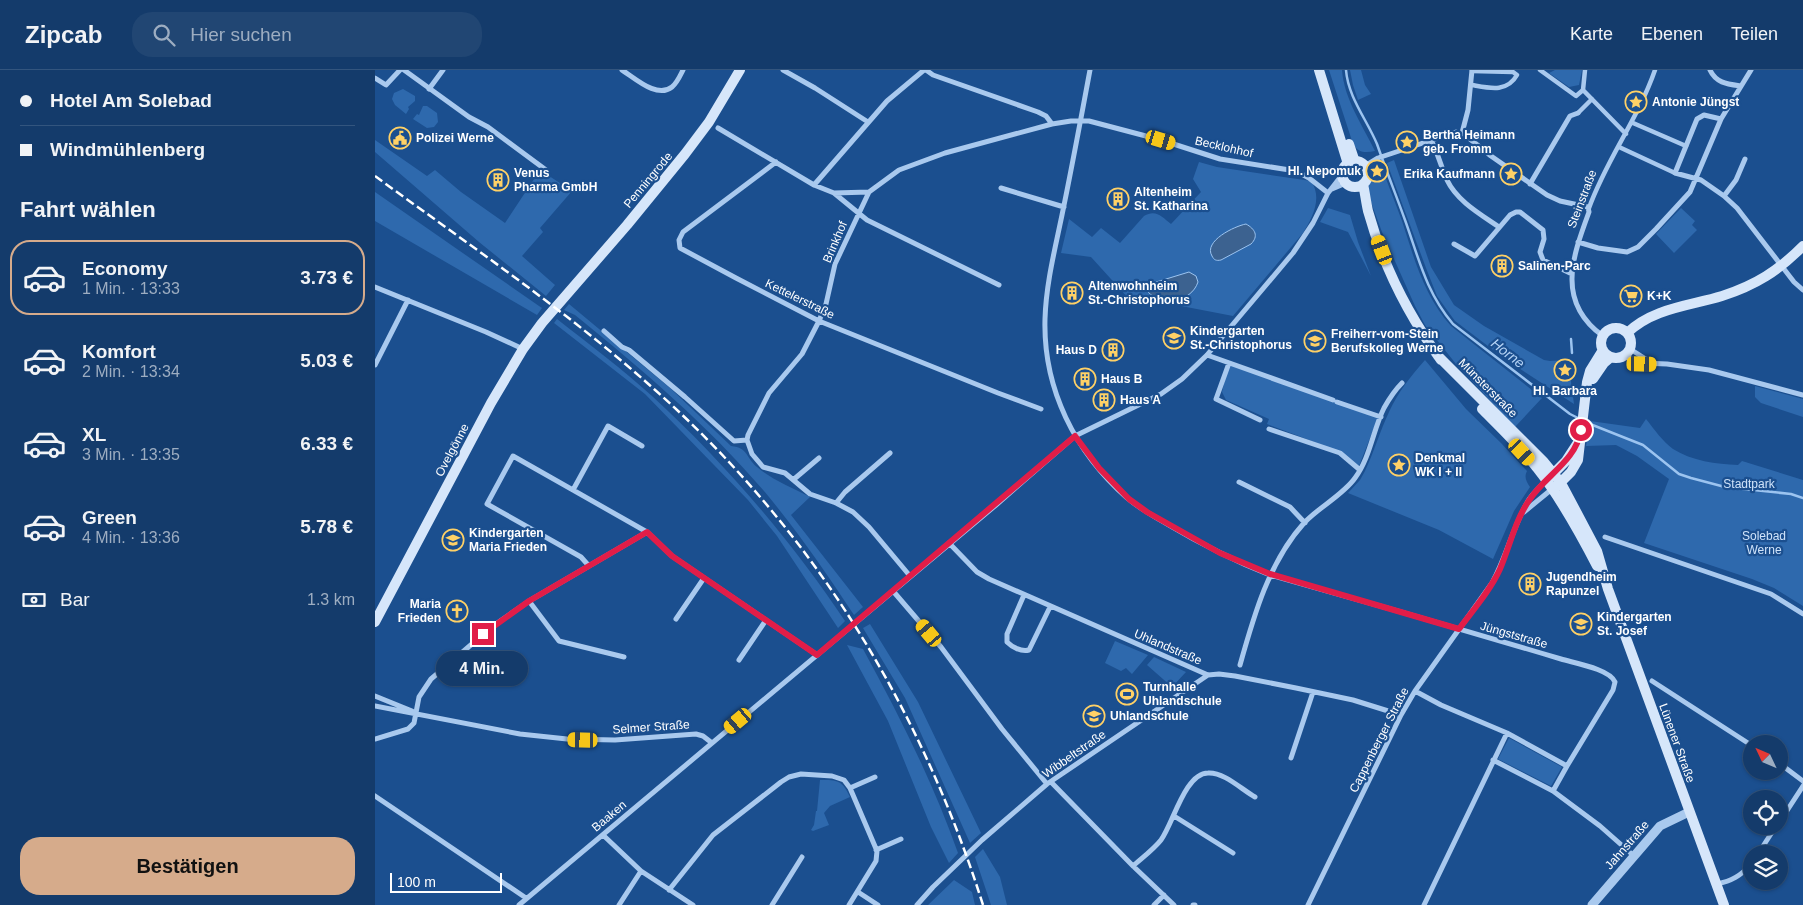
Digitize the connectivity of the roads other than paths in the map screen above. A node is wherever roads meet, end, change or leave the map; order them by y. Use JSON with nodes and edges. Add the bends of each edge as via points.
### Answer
{"nodes":[{"id":1,"x":400,"y":70,"type":"edge"},
{"id":2,"x":404,"y":70,"type":"edge"},
{"id":3,"x":443,"y":70,"type":"edge"},
{"id":4,"x":622,"y":70,"type":"edge"},
{"id":5,"x":683,"y":70,"type":"edge"},
{"id":6,"x":740,"y":70,"type":"edge"},
{"id":7,"x":783,"y":70,"type":"edge"},
{"id":8,"x":925,"y":70,"type":"edge"},
{"id":9,"x":1090,"y":70,"type":"edge"},
{"id":10,"x":1319,"y":70,"type":"edge"},
{"id":11,"x":1325,"y":70,"type":"edge"},
{"id":12,"x":1472,"y":70,"type":"edge"},
{"id":13,"x":1522,"y":70,"type":"edge"},
{"id":14,"x":1540,"y":70,"type":"edge"},
{"id":15,"x":1585,"y":70,"type":"edge"},
{"id":16,"x":1655,"y":70,"type":"edge"},
{"id":17,"x":1710,"y":70,"type":"edge"},
{"id":18,"x":1751,"y":70,"type":"edge"},
{"id":19,"x":1516,"y":73,"type":"junction"},
{"id":20,"x":375,"y":78,"type":"edge"},
{"id":21,"x":1471,"y":85,"type":"junction"},
{"id":22,"x":1741,"y":86,"type":"junction"},
{"id":23,"x":429,"y":89,"type":"junction"},
{"id":24,"x":1583,"y":90,"type":"junction"},
{"id":25,"x":1591,"y":98,"type":"junction"},
{"id":26,"x":1578,"y":112,"type":"joint"},
{"id":27,"x":1721,"y":119,"type":"junction"},
{"id":28,"x":1081,"y":120,"type":"junction"},
{"id":29,"x":868,"y":122,"type":"junction"},
{"id":30,"x":1633,"y":123,"type":"junction"},
{"id":31,"x":1051,"y":124,"type":"junction"},
{"id":32,"x":718,"y":128,"type":"dead end"},
{"id":33,"x":1462,"y":133,"type":"junction"},
{"id":34,"x":1626,"y":134,"type":"junction"},
{"id":35,"x":1431,"y":140,"type":"junction"},
{"id":36,"x":1686,"y":146,"type":"junction"},
{"id":37,"x":1619,"y":147,"type":"junction"},
{"id":38,"x":1745,"y":159,"type":"dead end"},
{"id":39,"x":776,"y":162,"type":"junction"},
{"id":40,"x":1356,"y":164,"type":"junction"},
{"id":41,"x":546,"y":170,"type":"dead end"},
{"id":42,"x":1675,"y":172,"type":"junction"},
{"id":43,"x":1696,"y":178,"type":"junction"},
{"id":44,"x":1352,"y":182,"type":"junction"},
{"id":45,"x":1530,"y":184,"type":"junction"},
{"id":46,"x":814,"y":185,"type":"junction"},
{"id":47,"x":1001,"y":188,"type":"dead end"},
{"id":48,"x":1330,"y":191,"type":"junction"},
{"id":49,"x":869,"y":192,"type":"junction"},
{"id":50,"x":834,"y":193,"type":"junction"},
{"id":51,"x":1724,"y":196,"type":"junction"},
{"id":52,"x":1064,"y":207,"type":"junction"},
{"id":53,"x":1589,"y":208,"type":"junction"},
{"id":54,"x":858,"y":214,"type":"junction"},
{"id":55,"x":1499,"y":227,"type":"junction"},
{"id":56,"x":1578,"y":242,"type":"junction"},
{"id":57,"x":1454,"y":244,"type":"dead end"},
{"id":58,"x":1803,"y":246,"type":"edge"},
{"id":59,"x":1781,"y":266,"type":"junction"},
{"id":60,"x":1572,"y":274,"type":"junction"},
{"id":61,"x":999,"y":285,"type":"dead end"},
{"id":62,"x":375,"y":287,"type":"edge"},
{"id":63,"x":1803,"y":290,"type":"edge"},
{"id":64,"x":564,"y":297,"type":"joint"},
{"id":65,"x":408,"y":300,"type":"junction"},
{"id":66,"x":819,"y":321,"type":"junction"},
{"id":67,"x":604,"y":331,"type":"dead end"},
{"id":68,"x":1627,"y":333,"type":"junction"},
{"id":69,"x":1603,"y":336,"type":"junction"},
{"id":70,"x":523,"y":349,"type":"junction"},
{"id":71,"x":1626,"y":352,"type":"junction"},
{"id":72,"x":1607,"y":354,"type":"junction"},
{"id":73,"x":1207,"y":355,"type":"junction"},
{"id":74,"x":1229,"y":363,"type":"junction"},
{"id":75,"x":1653,"y":364,"type":"junction"},
{"id":76,"x":375,"y":365,"type":"edge"},
{"id":77,"x":1402,"y":383,"type":"dead end"},
{"id":78,"x":1803,"y":395,"type":"edge"},
{"id":79,"x":1041,"y":409,"type":"dead end"},
{"id":80,"x":1381,"y":417,"type":"junction"},
{"id":81,"x":1261,"y":420,"type":"dead end"},
{"id":82,"x":1269,"y":429,"type":"dead end"},
{"id":83,"x":1580,"y":435,"type":"junction"},
{"id":84,"x":1075,"y":436,"type":"junction"},
{"id":85,"x":747,"y":440,"type":"junction"},
{"id":86,"x":642,"y":446,"type":"dead end"},
{"id":87,"x":890,"y":453,"type":"dead end"},
{"id":88,"x":819,"y":458,"type":"dead end"},
{"id":89,"x":1360,"y":470,"type":"junction"},
{"id":90,"x":1550,"y":477,"type":"junction"},
{"id":91,"x":793,"y":480,"type":"junction"},
{"id":92,"x":1239,"y":482,"type":"dead end"},
{"id":93,"x":1561,"y":483,"type":"junction"},
{"id":94,"x":573,"y":490,"type":"junction"},
{"id":95,"x":1552,"y":490,"type":"junction"},
{"id":96,"x":836,"y":503,"type":"junction"},
{"id":97,"x":1522,"y":514,"type":"junction"},
{"id":98,"x":1305,"y":523,"type":"junction"},
{"id":99,"x":647,"y":532,"type":"junction"},
{"id":100,"x":1605,"y":537,"type":"dead end"},
{"id":101,"x":949,"y":543,"type":"junction"},
{"id":102,"x":589,"y":566,"type":"junction"},
{"id":103,"x":1270,"y":574,"type":"junction"},
{"id":104,"x":910,"y":576,"type":"junction"},
{"id":105,"x":705,"y":578,"type":"junction"},
{"id":106,"x":1608,"y":589,"type":"junction"},
{"id":107,"x":893,"y":591,"type":"junction"},
{"id":108,"x":1025,"y":595,"type":"junction"},
{"id":109,"x":529,"y":601,"type":"junction"},
{"id":110,"x":1050,"y":607,"type":"junction"},
{"id":111,"x":1803,"y":614,"type":"edge"},
{"id":112,"x":676,"y":619,"type":"dead end"},
{"id":113,"x":766,"y":620,"type":"junction"},
{"id":114,"x":375,"y":622,"type":"edge"},
{"id":115,"x":1459,"y":629,"type":"junction"},
{"id":116,"x":817,"y":655,"type":"junction"},
{"id":117,"x":624,"y":657,"type":"dead end"},
{"id":118,"x":739,"y":660,"type":"dead end"},
{"id":119,"x":1240,"y":665,"type":"dead end"},
{"id":120,"x":1208,"y":675,"type":"junction"},
{"id":121,"x":1652,"y":681,"type":"dead end"},
{"id":122,"x":1415,"y":691,"type":"junction"},
{"id":123,"x":1313,"y":692,"type":"junction"},
{"id":124,"x":375,"y":696,"type":"edge"},
{"id":125,"x":375,"y":706,"type":"edge"},
{"id":126,"x":415,"y":713,"type":"junction"},
{"id":127,"x":1401,"y":715,"type":"junction"},
{"id":128,"x":1507,"y":733,"type":"junction"},
{"id":129,"x":375,"y":739,"type":"edge"},
{"id":130,"x":1743,"y":740,"type":"edge"},
{"id":131,"x":712,"y":743,"type":"junction"},
{"id":132,"x":1291,"y":758,"type":"dead end"},
{"id":133,"x":1493,"y":760,"type":"junction"},
{"id":134,"x":1567,"y":766,"type":"junction"},
{"id":135,"x":1788,"y":770,"type":"edge"},
{"id":136,"x":875,"y":777,"type":"dead end"},
{"id":137,"x":1803,"y":781,"type":"edge"},
{"id":138,"x":1049,"y":783,"type":"junction"},
{"id":139,"x":1803,"y":786,"type":"edge"},
{"id":140,"x":851,"y":788,"type":"junction"},
{"id":141,"x":1553,"y":791,"type":"junction"},
{"id":142,"x":375,"y":796,"type":"edge"},
{"id":143,"x":1255,"y":797,"type":"dead end"},
{"id":144,"x":1788,"y":809,"type":"edge"},
{"id":145,"x":1689,"y":812,"type":"junction"},
{"id":146,"x":1174,"y":816,"type":"junction"},
{"id":147,"x":603,"y":835,"type":"junction"},
{"id":148,"x":901,"y":839,"type":"dead end"},
{"id":149,"x":876,"y":850,"type":"junction"},
{"id":150,"x":1233,"y":853,"type":"dead end"},
{"id":151,"x":803,"y":856,"type":"dead end"},
{"id":152,"x":1634,"y":856,"type":"junction"},
{"id":153,"x":1133,"y":866,"type":"junction"},
{"id":154,"x":641,"y":871,"type":"junction"},
{"id":155,"x":1743,"y":872,"type":"edge"},
{"id":156,"x":1716,"y":884,"type":"junction"},
{"id":157,"x":669,"y":890,"type":"junction"},
{"id":158,"x":858,"y":892,"type":"junction"},
{"id":159,"x":1164,"y":895,"type":"junction"},
{"id":160,"x":526,"y":898,"type":"junction"},
{"id":161,"x":519,"y":905,"type":"edge"},
{"id":162,"x":619,"y":905,"type":"edge"},
{"id":163,"x":693,"y":905,"type":"edge"},
{"id":164,"x":772,"y":905,"type":"edge"},
{"id":165,"x":849,"y":905,"type":"edge"},
{"id":166,"x":878,"y":905,"type":"edge"},
{"id":167,"x":917,"y":905,"type":"edge"},
{"id":168,"x":1154,"y":905,"type":"edge"},
{"id":169,"x":1174,"y":905,"type":"edge"},
{"id":170,"x":1308,"y":905,"type":"edge"},
{"id":171,"x":1424,"y":905,"type":"edge"},
{"id":172,"x":1593,"y":905,"type":"edge"},
{"id":173,"x":1724,"y":905,"type":"edge"}],
"edges":[{"from":1,"to":20,"type":"street","via":[[387,85]]},
{"from":2,"to":23,"type":"street"},
{"from":3,"to":23,"type":"street"},
{"from":4,"to":5,"type":"street","via":[[656,91],[665,91],[675,85]]},
{"from":6,"to":64,"type":"main road","name":"Penningrode","via":[[709,122],[685,154]]},
{"from":7,"to":29,"type":"street"},
{"from":8,"to":29,"type":"street","via":[[891,96]]},
{"from":8,"to":31,"type":"street","via":[[1038,112]]},
{"from":9,"to":28,"type":"street","name":"Jüngststraße"},
{"from":10,"to":40,"type":"main road"},
{"from":11,"to":40,"type":"main road"},
{"from":12,"to":19,"type":"street"},
{"from":12,"to":21,"type":"street"},
{"from":13,"to":19,"type":"street"},
{"from":14,"to":24,"type":"street","via":[[1576,96]]},
{"from":15,"to":24,"type":"street"},
{"from":16,"to":30,"type":"street","name":"Steinstraße"},
{"from":17,"to":22,"type":"street","via":[[1717,80]]},
{"from":18,"to":22,"type":"street"},
{"from":19,"to":21,"type":"street","via":[[1514,80],[1504,88]]},
{"from":21,"to":33,"type":"street"},
{"from":22,"to":27,"type":"street"},
{"from":23,"to":41,"type":"street"},
{"from":24,"to":25,"type":"street"},
{"from":25,"to":26,"type":"street"},
{"from":25,"to":34,"type":"street"},
{"from":26,"to":45,"type":"street","via":[[1570,116]]},
{"from":27,"to":36,"type":"street","via":[[1704,115],[1697,119]]},
{"from":27,"to":43,"type":"street"},
{"from":28,"to":31,"type":"street","name":"Brinkhof"},
{"from":28,"to":48,"type":"street","name":"Becklohhof","via":[[1220,159],[1296,171]]},
{"from":28,"to":52,"type":"street","name":"Jüngststraße"},
{"from":29,"to":46,"type":"street"},
{"from":30,"to":34,"type":"street","name":"Steinstraße"},
{"from":30,"to":36,"type":"street"},
{"from":31,"to":49,"type":"street","name":"Brinkhof","via":[[911,165],[888,176]]},
{"from":32,"to":39,"type":"street"},
{"from":33,"to":35,"type":"street","via":[[1451,132]]},
{"from":33,"to":45,"type":"street"},
{"from":34,"to":37,"type":"street","name":"Steinstraße"},
{"from":35,"to":40,"type":"street"},
{"from":35,"to":55,"type":"street","via":[[1447,182],[1459,197]]},
{"from":36,"to":42,"type":"street"},
{"from":37,"to":42,"type":"street"},
{"from":37,"to":53,"type":"street","name":"Steinstraße"},
{"from":38,"to":51,"type":"street","via":[[1736,180]]},
{"from":39,"to":46,"type":"street"},
{"from":39,"to":66,"type":"street","name":"Kettelerstraße","via":[[683,232],[679,246]]},
{"from":40,"to":44,"type":"main road","via":[[1343,169]]},
{"from":40,"to":44,"type":"main road","via":[[1368,176]]},
{"from":42,"to":43,"type":"street"},
{"from":43,"to":51,"type":"street"},
{"from":43,"to":56,"type":"street","via":[[1679,205],[1632,250],[1616,251]]},
{"from":44,"to":48,"type":"street"},
{"from":44,"to":90,"type":"main road","name":"Münsterstraße","via":[[1368,209],[1395,285],[1413,319],[1455,379]]},
{"from":45,"to":53,"type":"street","via":[[1560,201]]},
{"from":46,"to":50,"type":"street"},
{"from":47,"to":52,"type":"street"},
{"from":48,"to":73,"type":"street","via":[[1298,246]]},
{"from":49,"to":50,"type":"street"},
{"from":49,"to":54,"type":"street","name":"Brinkhof"},
{"from":50,"to":54,"type":"street"},
{"from":51,"to":59,"type":"street","via":[[1737,208]]},
{"from":52,"to":84,"type":"street","name":"Jüngststraße","via":[[1046,297],[1045,343],[1053,383]]},
{"from":53,"to":56,"type":"street","name":"Steinstraße"},
{"from":54,"to":61,"type":"street"},
{"from":54,"to":66,"type":"street","name":"Brinkhof","via":[[835,264],[827,304]]},
{"from":55,"to":57,"type":"street","via":[[1475,256]]},
{"from":55,"to":60,"type":"street","via":[[1513,213],[1520,212],[1543,230],[1545,239],[1540,252],[1543,260]]},
{"from":56,"to":60,"type":"street","name":"Steinstraße"},
{"from":58,"to":59,"type":"main road"},
{"from":59,"to":63,"type":"street"},
{"from":59,"to":68,"type":"main road","via":[[1756,283],[1736,291],[1658,313]]},
{"from":60,"to":69,"type":"street","name":"Steinstraße","via":[[1572,287],[1580,312]]},
{"from":62,"to":65,"type":"street"},
{"from":64,"to":70,"type":"main road","name":"Ovelgönne"},
{"from":65,"to":70,"type":"street"},
{"from":65,"to":76,"type":"street"},
{"from":66,"to":79,"type":"street","name":"Kettelerstraße"},
{"from":66,"to":85,"type":"street","name":"Brinkhof","via":[[802,354],[769,393]]},
{"from":67,"to":85,"type":"street","via":[[734,441]]},
{"from":68,"to":69,"type":"main road","via":[[1614,328]]},
{"from":68,"to":71,"type":"main road","via":[[1631,340]]},
{"from":69,"to":72,"type":"main road","via":[[1601,340]]},
{"from":70,"to":114,"type":"main road","name":"Ovelgönne"},
{"from":71,"to":72,"type":"main road"},
{"from":71,"to":75,"type":"street"},
{"from":71,"to":75,"type":"street","via":[[1642,364]]},
{"from":72,"to":83,"type":"main road","via":[[1587,388]]},
{"from":73,"to":74,"type":"street"},
{"from":73,"to":84,"type":"street","via":[[1161,394]]},
{"from":74,"to":80,"type":"street"},
{"from":74,"to":81,"type":"street","via":[[1217,399]]},
{"from":75,"to":78,"type":"street","via":[[1709,370]]},
{"from":77,"to":80,"type":"street"},
{"from":80,"to":89,"type":"street"},
{"from":82,"to":89,"type":"street","via":[[1340,454]]},
{"from":83,"to":90,"type":"main road","via":[[1566,461]]},
{"from":83,"to":93,"type":"main road","via":[[1578,460]]},
{"from":84,"to":101,"type":"street"},
{"from":84,"to":103,"type":"street","name":"Jüngststraße","via":[[1115,486],[1147,512],[1220,553]]},
{"from":85,"to":91,"type":"street","via":[[752,454],[763,467],[785,473]]},
{"from":86,"to":94,"type":"street","via":[[608,426]]},
{"from":87,"to":96,"type":"street"},
{"from":88,"to":91,"type":"street"},
{"from":89,"to":98,"type":"street","via":[[1348,487]]},
{"from":90,"to":93,"type":"main road","name":"Münsterstraße"},
{"from":90,"to":95,"type":"main road","name":"Lünener Straße"},
{"from":90,"to":97,"type":"street","name":"Cappenberger Straße","via":[[1529,500]]},
{"from":91,"to":96,"type":"street","via":[[810,494]]},
{"from":92,"to":98,"type":"street","via":[[1290,507]]},
{"from":93,"to":95,"type":"main road"},
{"from":93,"to":106,"type":"main road","name":"Lünener Straße","via":[[1597,551]]},
{"from":94,"to":99,"type":"street"},
{"from":94,"to":102,"type":"street","via":[[513,456],[487,504],[581,557]]},
{"from":95,"to":97,"type":"street","name":"Cappenberger Straße"},
{"from":95,"to":106,"type":"main road","name":"Lünener Straße","via":[[1582,537]]},
{"from":96,"to":104,"type":"street","via":[[859,516]]},
{"from":97,"to":115,"type":"street","name":"Cappenberger Straße","via":[[1493,583]]},
{"from":98,"to":103,"type":"street"},
{"from":99,"to":102,"type":"street"},
{"from":99,"to":105,"type":"street","via":[[672,556]]},
{"from":100,"to":111,"type":"street","via":[[1771,594]]},
{"from":101,"to":104,"type":"street"},
{"from":101,"to":108,"type":"street","name":"Uhlandstraße","via":[[977,572]]},
{"from":102,"to":109,"type":"street"},
{"from":103,"to":115,"type":"street","name":"Jüngststraße"},
{"from":103,"to":119,"type":"street"},
{"from":104,"to":107,"type":"street"},
{"from":105,"to":112,"type":"street"},
{"from":105,"to":113,"type":"street"},
{"from":106,"to":145,"type":"main road","name":"Lünener Straße"},
{"from":107,"to":116,"type":"street"},
{"from":107,"to":138,"type":"street"},
{"from":108,"to":110,"type":"street","name":"Uhlandstraße"},
{"from":108,"to":110,"type":"street","via":[[1007,634],[1010,645],[1029,650]]},
{"from":109,"to":117,"type":"street","via":[[559,641]]},
{"from":109,"to":126,"type":"street","via":[[431,679],[419,697]]},
{"from":110,"to":120,"type":"street","name":"Uhlandstraße"},
{"from":113,"to":116,"type":"street"},
{"from":113,"to":118,"type":"street"},
{"from":115,"to":122,"type":"street","name":"Cappenberger Straße"},
{"from":115,"to":134,"type":"street","name":"Jüngststraße","via":[[1611,676],[1615,682],[1613,690]]},
{"from":116,"to":131,"type":"street"},
{"from":120,"to":123,"type":"street","name":"Uhlandstraße","via":[[1235,676]]},
{"from":120,"to":138,"type":"street","name":"Wibbeltstraße"},
{"from":121,"to":130,"type":"street"},
{"from":122,"to":127,"type":"street","name":"Cappenberger Straße"},
{"from":122,"to":128,"type":"street"},
{"from":123,"to":127,"type":"street","name":"Uhlandstraße"},
{"from":123,"to":132,"type":"street"},
{"from":124,"to":126,"type":"street","name":"Selmer Straße"},
{"from":125,"to":126,"type":"street","name":"Selmer Straße"},
{"from":126,"to":129,"type":"street","via":[[409,729]]},
{"from":126,"to":131,"type":"street","name":"Selmer Straße","via":[[520,734],[567,739],[615,740],[696,734]]},
{"from":127,"to":170,"type":"street","name":"Cappenberger Straße"},
{"from":128,"to":133,"type":"street"},
{"from":128,"to":134,"type":"street"},
{"from":131,"to":147,"type":"street","name":"Baaken"},
{"from":133,"to":141,"type":"street"},
{"from":133,"to":171,"type":"street"},
{"from":134,"to":141,"type":"street"},
{"from":135,"to":137,"type":"street"},
{"from":136,"to":140,"type":"street"},
{"from":138,"to":153,"type":"street"},
{"from":138,"to":167,"type":"street","name":"Wibbeltstraße","via":[[983,840]]},
{"from":139,"to":144,"type":"street"},
{"from":140,"to":149,"type":"street"},
{"from":140,"to":157,"type":"street","via":[[844,780],[832,776],[801,774],[789,777],[713,835]]},
{"from":141,"to":152,"type":"street"},
{"from":142,"to":160,"type":"street"},
{"from":143,"to":146,"type":"street","via":[[1221,775],[1206,772],[1192,782]]},
{"from":145,"to":152,"type":"street","name":"Jahnstraße","via":[[1660,826]]},
{"from":145,"to":156,"type":"main road","name":"Lünener Straße"},
{"from":146,"to":150,"type":"street"},
{"from":146,"to":153,"type":"street","via":[[1161,840]]},
{"from":147,"to":154,"type":"street"},
{"from":147,"to":160,"type":"street","name":"Baaken"},
{"from":148,"to":149,"type":"street"},
{"from":149,"to":158,"type":"street","via":[[876,862]]},
{"from":151,"to":164,"type":"street"},
{"from":152,"to":172,"type":"street","name":"Jahnstraße"},
{"from":153,"to":159,"type":"street"},
{"from":154,"to":157,"type":"street"},
{"from":154,"to":162,"type":"street"},
{"from":155,"to":156,"type":"street","via":[[1730,882]]},
{"from":156,"to":173,"type":"main road","name":"Lünener Straße"},
{"from":157,"to":163,"type":"street"},
{"from":158,"to":165,"type":"street"},
{"from":158,"to":166,"type":"street"},
{"from":159,"to":168,"type":"street"},
{"from":159,"to":169,"type":"street"},
{"from":160,"to":161,"type":"street","name":"Baaken"}]}
